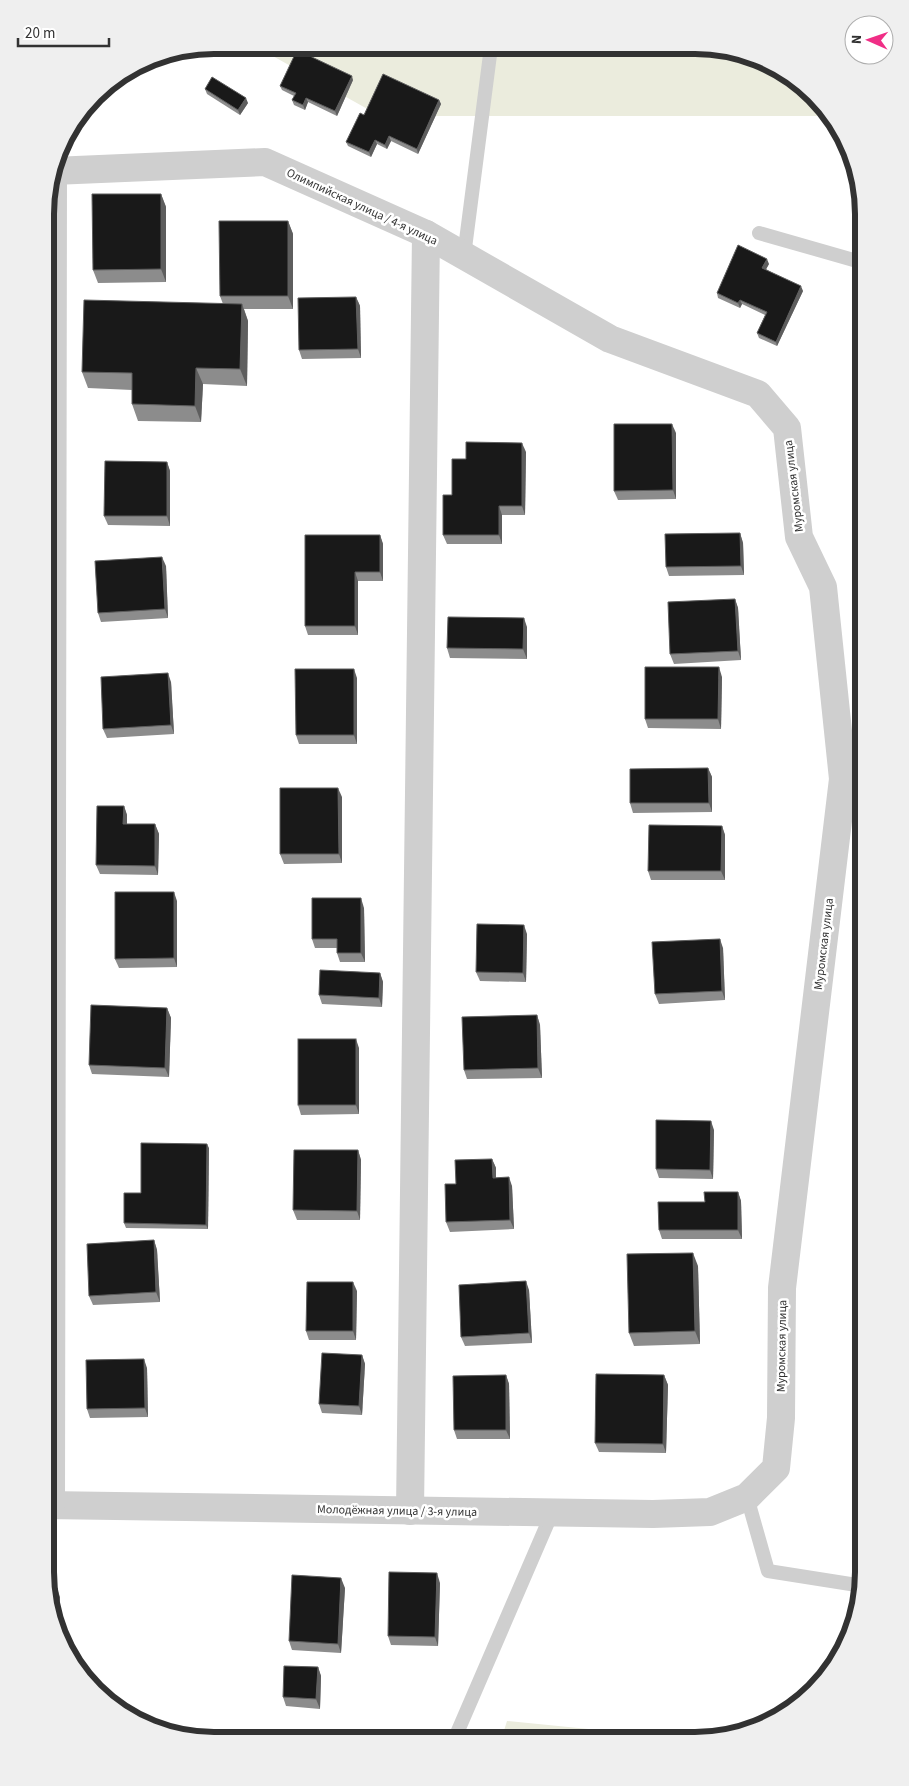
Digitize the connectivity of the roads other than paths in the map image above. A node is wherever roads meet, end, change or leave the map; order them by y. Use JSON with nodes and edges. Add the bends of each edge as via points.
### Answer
{"nodes":[{"id":1,"x":490,"y":54,"type":"edge"},
{"id":2,"x":60,"y":171,"type":"edge"},
{"id":3,"x":759,"y":233,"type":"dead end"},
{"id":4,"x":426,"y":234,"type":"junction"},
{"id":5,"x":464,"y":256,"type":"junction"},
{"id":6,"x":855,"y":261,"type":"edge"},
{"id":7,"x":758,"y":394,"type":"joint"},
{"id":8,"x":854,"y":774,"type":"edge"},
{"id":9,"x":747,"y":1497,"type":"junction"},
{"id":10,"x":54,"y":1505,"type":"edge"},
{"id":11,"x":410,"y":1511,"type":"junction"},
{"id":12,"x":552,"y":1513,"type":"junction"},
{"id":13,"x":855,"y":1585,"type":"edge"},
{"id":14,"x":457,"y":1732,"type":"edge"}],
"edges":[{"from":1,"to":5,"type":"lane"},
{"from":2,"to":4,"type":"street","name":"Олимпийская улица / 4-я улица","via":[[265,162]]},
{"from":3,"to":6,"type":"lane"},
{"from":4,"to":5,"type":"street","name":"Олимпийская улица / 4-я улица"},
{"from":4,"to":11,"type":"street"},
{"from":5,"to":7,"type":"street","name":"Олимпийская улица / 4-я улица","via":[[610,339]]},
{"from":7,"to":8,"type":"street","name":"Муромская улица","via":[[787,428],[799,537],[823,587]]},
{"from":8,"to":9,"type":"street","name":"Муромская улица","via":[[782,1288],[781,1418],[776,1468]]},
{"from":9,"to":12,"type":"street","name":"Молодёжная улица / 3-я улица","via":[[710,1512]]},
{"from":9,"to":13,"type":"lane","via":[[768,1571]]},
{"from":10,"to":11,"type":"street","name":"Молодёжная улица / 3-я улица"},
{"from":11,"to":12,"type":"street","name":"Молодёжная улица / 3-я улица"},
{"from":12,"to":14,"type":"lane"}]}
